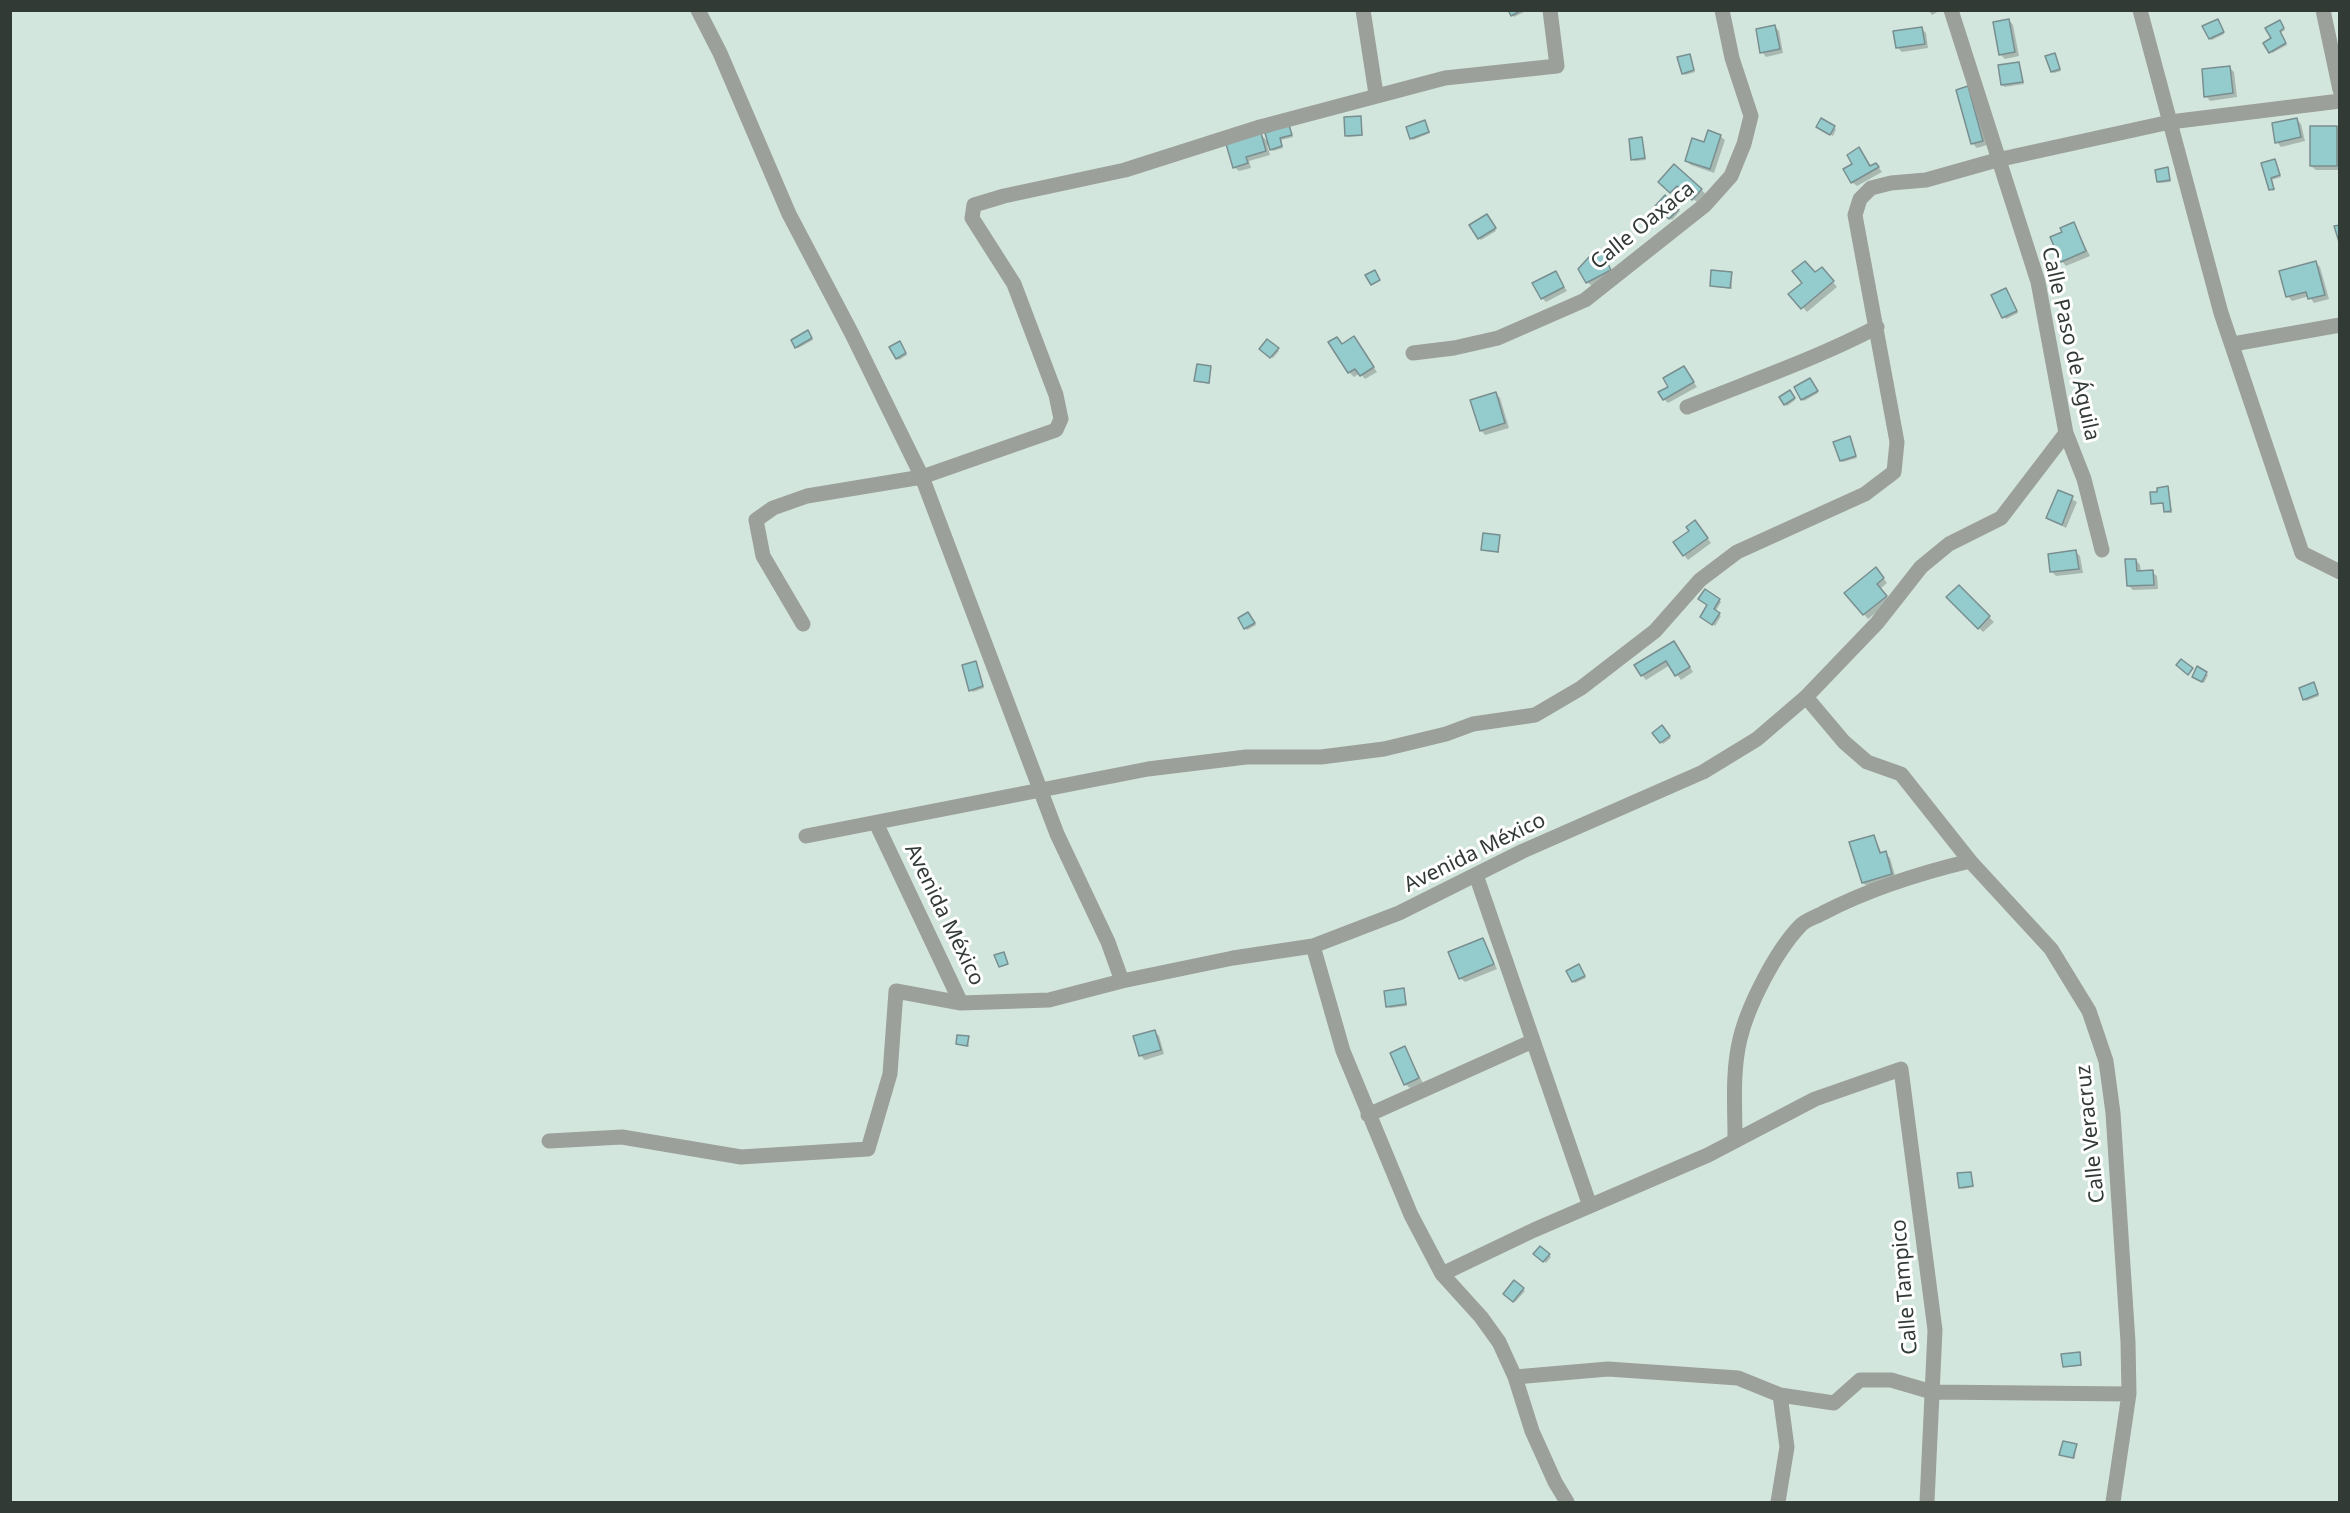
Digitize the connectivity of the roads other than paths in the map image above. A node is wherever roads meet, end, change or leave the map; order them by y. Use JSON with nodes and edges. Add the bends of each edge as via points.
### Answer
{"nodes":[{"id":1,"x":698,"y":10,"type":"edge"},
{"id":2,"x":1363,"y":10,"type":"edge"},
{"id":3,"x":1550,"y":10,"type":"edge"},
{"id":4,"x":1722,"y":10,"type":"edge"},
{"id":5,"x":1951,"y":10,"type":"edge"},
{"id":6,"x":2140,"y":10,"type":"edge"},
{"id":7,"x":2323,"y":10,"type":"edge"},
{"id":8,"x":2340,"y":90,"type":"edge"},
{"id":9,"x":1376,"y":94,"type":"junction"},
{"id":10,"x":2340,"y":101,"type":"edge"},
{"id":11,"x":2170,"y":122,"type":"junction"},
{"id":12,"x":1997,"y":160,"type":"junction"},
{"id":13,"x":2340,"y":325,"type":"edge"},
{"id":14,"x":1878,"y":327,"type":"junction"},
{"id":15,"x":2233,"y":344,"type":"junction"},
{"id":16,"x":1413,"y":353,"type":"dead end"},
{"id":17,"x":1687,"y":407,"type":"dead end"},
{"id":18,"x":2066,"y":433,"type":"junction"},
{"id":19,"x":922,"y":477,"type":"junction"},
{"id":20,"x":2102,"y":550,"type":"dead end"},
{"id":21,"x":2340,"y":572,"type":"edge"},
{"id":22,"x":803,"y":624,"type":"dead end"},
{"id":23,"x":1806,"y":697,"type":"junction"},
{"id":24,"x":1040,"y":789,"type":"junction"},
{"id":25,"x":876,"y":822,"type":"junction"},
{"id":26,"x":806,"y":836,"type":"dead end"},
{"id":27,"x":1970,"y":861,"type":"junction"},
{"id":28,"x":1476,"y":876,"type":"junction"},
{"id":29,"x":1313,"y":946,"type":"junction"},
{"id":30,"x":1122,"y":981,"type":"junction"},
{"id":31,"x":961,"y":1003,"type":"junction"},
{"id":32,"x":1533,"y":1041,"type":"junction"},
{"id":33,"x":1368,"y":1115,"type":"junction"},
{"id":34,"x":1735,"y":1139,"type":"junction"},
{"id":35,"x":549,"y":1142,"type":"dead end"},
{"id":36,"x":1590,"y":1206,"type":"junction"},
{"id":37,"x":1442,"y":1274,"type":"junction"},
{"id":38,"x":1515,"y":1377,"type":"junction"},
{"id":39,"x":1932,"y":1392,"type":"junction"},
{"id":40,"x":2129,"y":1394,"type":"junction"},
{"id":41,"x":1780,"y":1395,"type":"junction"},
{"id":42,"x":1567,"y":1503,"type":"edge"},
{"id":43,"x":1778,"y":1503,"type":"edge"},
{"id":44,"x":1927,"y":1503,"type":"edge"},
{"id":45,"x":2113,"y":1503,"type":"edge"}],
"edges":[{"from":1,"to":19,"type":"street","via":[[789,214]]},
{"from":2,"to":9,"type":"street"},
{"from":3,"to":9,"type":"street","via":[[1557,66],[1445,78]]},
{"from":4,"to":16,"type":"street","name":"Calle Oaxaca","via":[[1750,116],[1731,176],[1705,205],[1585,300],[1498,338]]},
{"from":5,"to":12,"type":"street","name":"Calle Paso de Águila"},
{"from":6,"to":11,"type":"street"},
{"from":7,"to":8,"type":"street"},
{"from":9,"to":19,"type":"street","via":[[1125,170],[974,205],[972,218],[1014,284],[1056,395],[1061,419],[1056,430]]},
{"from":10,"to":11,"type":"street"},
{"from":11,"to":12,"type":"street"},
{"from":11,"to":15,"type":"street","via":[[2221,313]]},
{"from":12,"to":14,"type":"street","via":[[1926,180],[1871,188],[1860,199],[1855,214]]},
{"from":12,"to":18,"type":"street","name":"Calle Paso de Águila","via":[[2038,282]]},
{"from":13,"to":15,"type":"street"},
{"from":14,"to":17,"type":"street","via":[[1830,352]]},
{"from":14,"to":24,"type":"street","via":[[1897,442],[1894,472],[1865,494],[1737,552],[1700,580],[1655,631],[1581,688],[1535,715],[1473,724],[1384,749],[1321,757],[1246,757],[1148,768]]},
{"from":15,"to":21,"type":"street","via":[[2302,553]]},
{"from":18,"to":20,"type":"street","name":"Calle Paso de Águila","via":[[2084,478]]},
{"from":18,"to":23,"type":"street","name":"Avenida México","via":[[2001,518],[1949,544],[1921,567],[1877,623]]},
{"from":19,"to":22,"type":"street","via":[[807,496],[773,508],[756,520],[763,556]]},
{"from":19,"to":24,"type":"street"},
{"from":23,"to":27,"type":"street","name":"Calle Veracruz","via":[[1844,742],[1867,762],[1901,774]]},
{"from":23,"to":28,"type":"street","name":"Avenida México","via":[[1757,739],[1704,772],[1522,851]]},
{"from":24,"to":25,"type":"street"},
{"from":24,"to":30,"type":"street"},
{"from":25,"to":26,"type":"street"},
{"from":25,"to":31,"type":"street","name":"Avenida México"},
{"from":27,"to":34,"type":"street","via":[[1883,887],[1801,925],[1775,960],[1740,1038],[1734,1081]]},
{"from":27,"to":40,"type":"street","name":"Calle Veracruz","via":[[2051,949],[2089,1011],[2106,1061],[2123,1255]]},
{"from":28,"to":29,"type":"street","name":"Avenida México","via":[[1399,913]]},
{"from":28,"to":32,"type":"street"},
{"from":29,"to":30,"type":"street","name":"Avenida México"},
{"from":29,"to":33,"type":"street","via":[[1343,1051]]},
{"from":30,"to":31,"type":"street","name":"Avenida México","via":[[1049,1000]]},
{"from":31,"to":35,"type":"street","via":[[896,991],[890,1074],[868,1149],[741,1157],[622,1137]]},
{"from":32,"to":33,"type":"street"},
{"from":32,"to":36,"type":"street"},
{"from":33,"to":37,"type":"street"},
{"from":34,"to":36,"type":"street","via":[[1708,1155]]},
{"from":34,"to":39,"type":"street","name":"Calle Tampico","via":[[1815,1099],[1901,1069],[1935,1330]]},
{"from":36,"to":37,"type":"street"},
{"from":37,"to":38,"type":"street","via":[[1487,1325]]},
{"from":38,"to":41,"type":"street","via":[[1608,1369],[1672,1372],[1738,1378]]},
{"from":38,"to":42,"type":"street","via":[[1532,1431]]},
{"from":39,"to":40,"type":"street"},
{"from":39,"to":41,"type":"street","via":[[1891,1380],[1860,1380],[1834,1403]]},
{"from":39,"to":44,"type":"street","name":"Calle Tampico"},
{"from":40,"to":45,"type":"street","name":"Calle Veracruz"},
{"from":41,"to":43,"type":"street","via":[[1787,1447]]}]}
